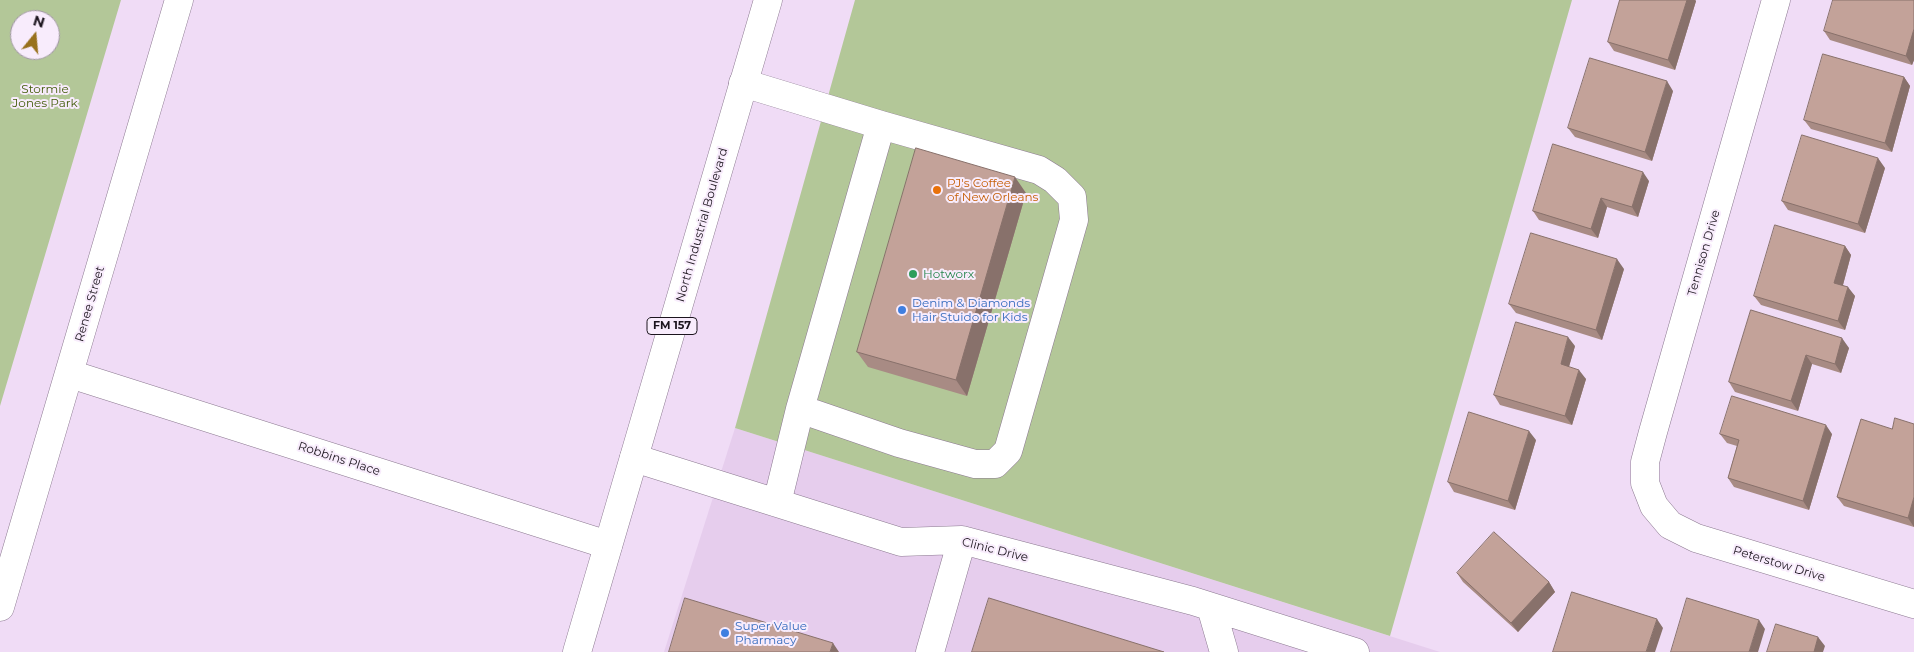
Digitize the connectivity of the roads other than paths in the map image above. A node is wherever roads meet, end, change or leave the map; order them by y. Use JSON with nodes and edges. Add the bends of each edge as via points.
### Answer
{"nodes":[{"id":1,"x":179,"y":0,"type":"edge"},
{"id":2,"x":768,"y":0,"type":"edge"},
{"id":3,"x":1776,"y":0,"type":"edge"},
{"id":4,"x":744,"y":83,"type":"junction"},
{"id":5,"x":881,"y":125,"type":"junction"},
{"id":6,"x":70,"y":374,"type":"junction"},
{"id":7,"x":800,"y":409,"type":"junction"},
{"id":8,"x":634,"y":458,"type":"junction"},
{"id":9,"x":777,"y":504,"type":"junction"},
{"id":10,"x":1654,"y":506,"type":"joint"},
{"id":11,"x":962,"y":540,"type":"junction"},
{"id":12,"x":608,"y":545,"type":"junction"},
{"id":13,"x":1914,"y":604,"type":"edge"},
{"id":14,"x":0,"y":607,"type":"edge"},
{"id":15,"x":1211,"y":607,"type":"junction"},
{"id":16,"x":577,"y":652,"type":"edge"},
{"id":17,"x":930,"y":652,"type":"edge"},
{"id":18,"x":1224,"y":652,"type":"edge"},
{"id":19,"x":1355,"y":652,"type":"edge"}],
"edges":[{"from":1,"to":6,"type":"street","name":"Renee Street"},
{"from":2,"to":4,"type":"street","name":"North Industrial Boulevard","number":"FM 157"},
{"from":3,"to":10,"type":"street","name":"Tennison Drive","via":[[1645,462],[1645,483]]},
{"from":4,"to":5,"type":"street"},
{"from":4,"to":8,"type":"street","name":"North Industrial Boulevard","number":"FM 157"},
{"from":5,"to":7,"type":"street"},
{"from":5,"to":7,"type":"street","via":[[1039,170],[1072,196],[1074,220],[1008,451],[995,464],[975,464],[899,443]]},
{"from":6,"to":12,"type":"street","name":"Robbins Place"},
{"from":6,"to":14,"type":"street","name":"Renee Street"},
{"from":7,"to":9,"type":"street"},
{"from":8,"to":9,"type":"street","name":"Clinic Drive"},
{"from":8,"to":12,"type":"street","name":"North Industrial Boulevard","number":"FM 157"},
{"from":9,"to":11,"type":"street","name":"Clinic Drive","via":[[901,542]]},
{"from":10,"to":13,"type":"street","name":"Peterstow Drive","via":[[1670,525],[1696,538]]},
{"from":11,"to":15,"type":"street","name":"Clinic Drive"},
{"from":11,"to":17,"type":"street"},
{"from":12,"to":16,"type":"street","name":"North Industrial Boulevard","number":"FM 157"},
{"from":15,"to":18,"type":"street"},
{"from":15,"to":19,"type":"street","name":"Clinic Drive"}]}
